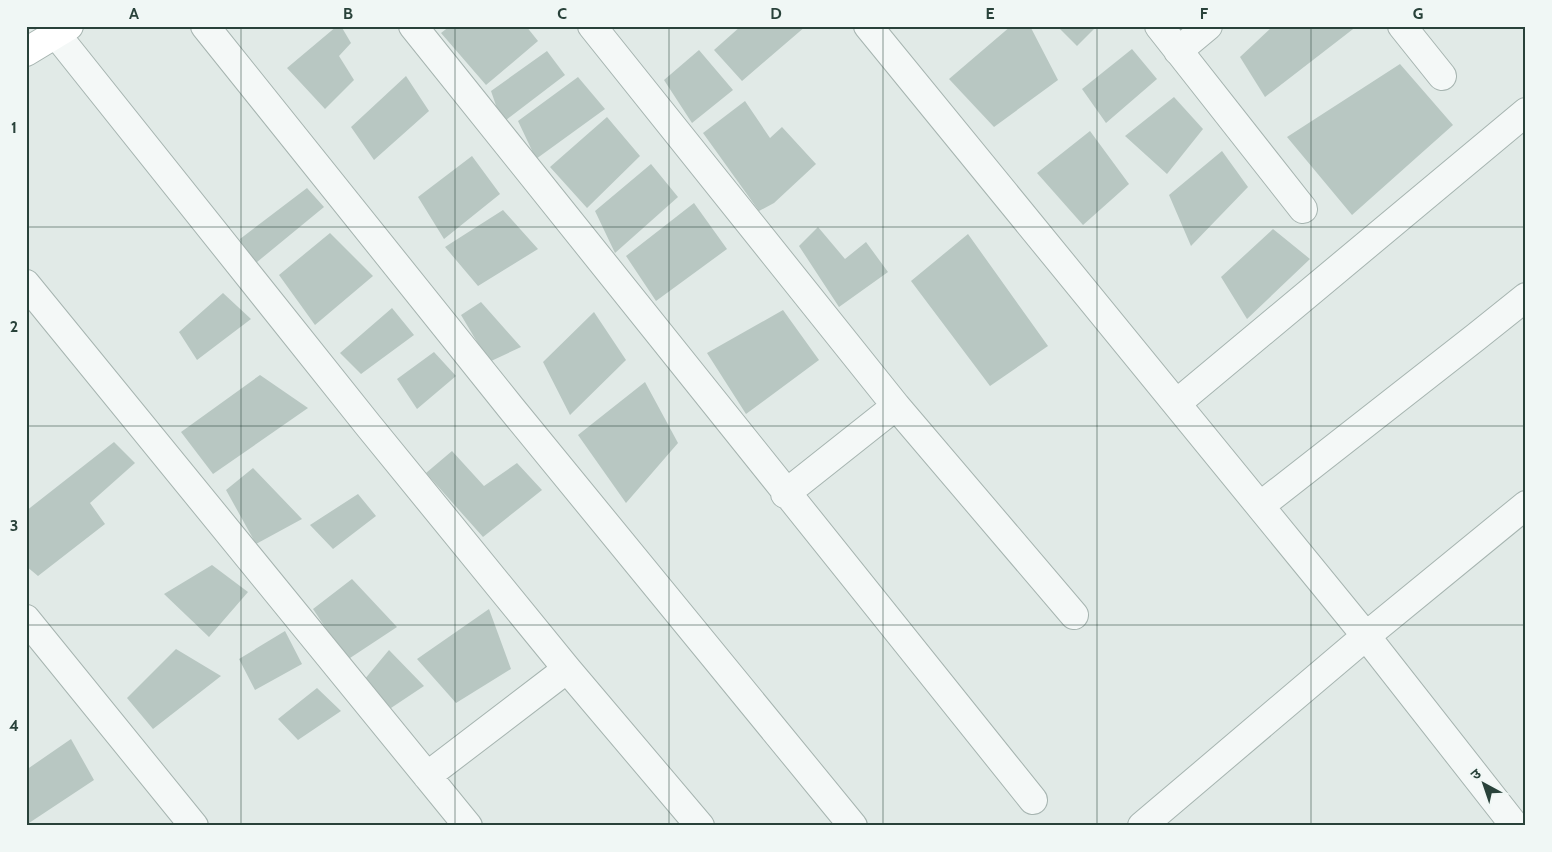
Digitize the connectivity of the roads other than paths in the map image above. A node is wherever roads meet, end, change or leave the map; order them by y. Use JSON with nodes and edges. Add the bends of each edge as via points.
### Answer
{"nodes":[{"id":1,"x":205,"y":26,"type":"edge"},
{"id":2,"x":413,"y":26,"type":"edge"},
{"id":3,"x":592,"y":26,"type":"edge"},
{"id":4,"x":868,"y":26,"type":"edge"},
{"id":5,"x":1159,"y":26,"type":"edge"},
{"id":6,"x":1208,"y":26,"type":"edge"},
{"id":7,"x":1402,"y":26,"type":"edge"},
{"id":8,"x":63,"y":30,"type":"edge"},
{"id":9,"x":1178,"y":51,"type":"junction"},
{"id":10,"x":26,"y":52,"type":"edge"},
{"id":11,"x":1442,"y":76,"type":"dead end"},
{"id":12,"x":1526,"y":112,"type":"edge"},
{"id":13,"x":1303,"y":209,"type":"dead end"},
{"id":14,"x":26,"y":284,"type":"edge"},
{"id":15,"x":1526,"y":296,"type":"edge"},
{"id":16,"x":1176,"y":403,"type":"junction"},
{"id":17,"x":896,"y":406,"type":"junction"},
{"id":18,"x":785,"y":494,"type":"junction"},
{"id":19,"x":1260,"y":506,"type":"junction"},
{"id":20,"x":1526,"y":506,"type":"edge"},
{"id":21,"x":1074,"y":615,"type":"dead end"},
{"id":22,"x":26,"y":619,"type":"edge"},
{"id":23,"x":1366,"y":636,"type":"junction"},
{"id":24,"x":567,"y":669,"type":"junction"},
{"id":25,"x":427,"y":776,"type":"junction"},
{"id":26,"x":1033,"y":800,"type":"dead end"},
{"id":27,"x":194,"y":826,"type":"edge"},
{"id":28,"x":468,"y":826,"type":"edge"},
{"id":29,"x":700,"y":826,"type":"edge"},
{"id":30,"x":853,"y":826,"type":"edge"},
{"id":31,"x":1142,"y":826,"type":"edge"},
{"id":32,"x":1515,"y":826,"type":"edge"}],
"edges":[{"from":1,"to":30,"type":"street"},
{"from":2,"to":18,"type":"street"},
{"from":3,"to":17,"type":"street"},
{"from":4,"to":16,"type":"street"},
{"from":5,"to":9,"type":"street"},
{"from":6,"to":9,"type":"street"},
{"from":7,"to":11,"type":"street"},
{"from":8,"to":10,"type":"main road"},
{"from":8,"to":24,"type":"street","via":[[368,425]]},
{"from":9,"to":13,"type":"street"},
{"from":12,"to":16,"type":"street"},
{"from":14,"to":25,"type":"street"},
{"from":15,"to":19,"type":"street"},
{"from":16,"to":19,"type":"street"},
{"from":17,"to":18,"type":"street"},
{"from":17,"to":21,"type":"street"},
{"from":18,"to":26,"type":"street"},
{"from":19,"to":23,"type":"street"},
{"from":20,"to":23,"type":"street"},
{"from":22,"to":27,"type":"street"},
{"from":23,"to":31,"type":"street"},
{"from":23,"to":32,"type":"street"},
{"from":24,"to":25,"type":"street"},
{"from":24,"to":29,"type":"street"},
{"from":25,"to":28,"type":"street"}]}
